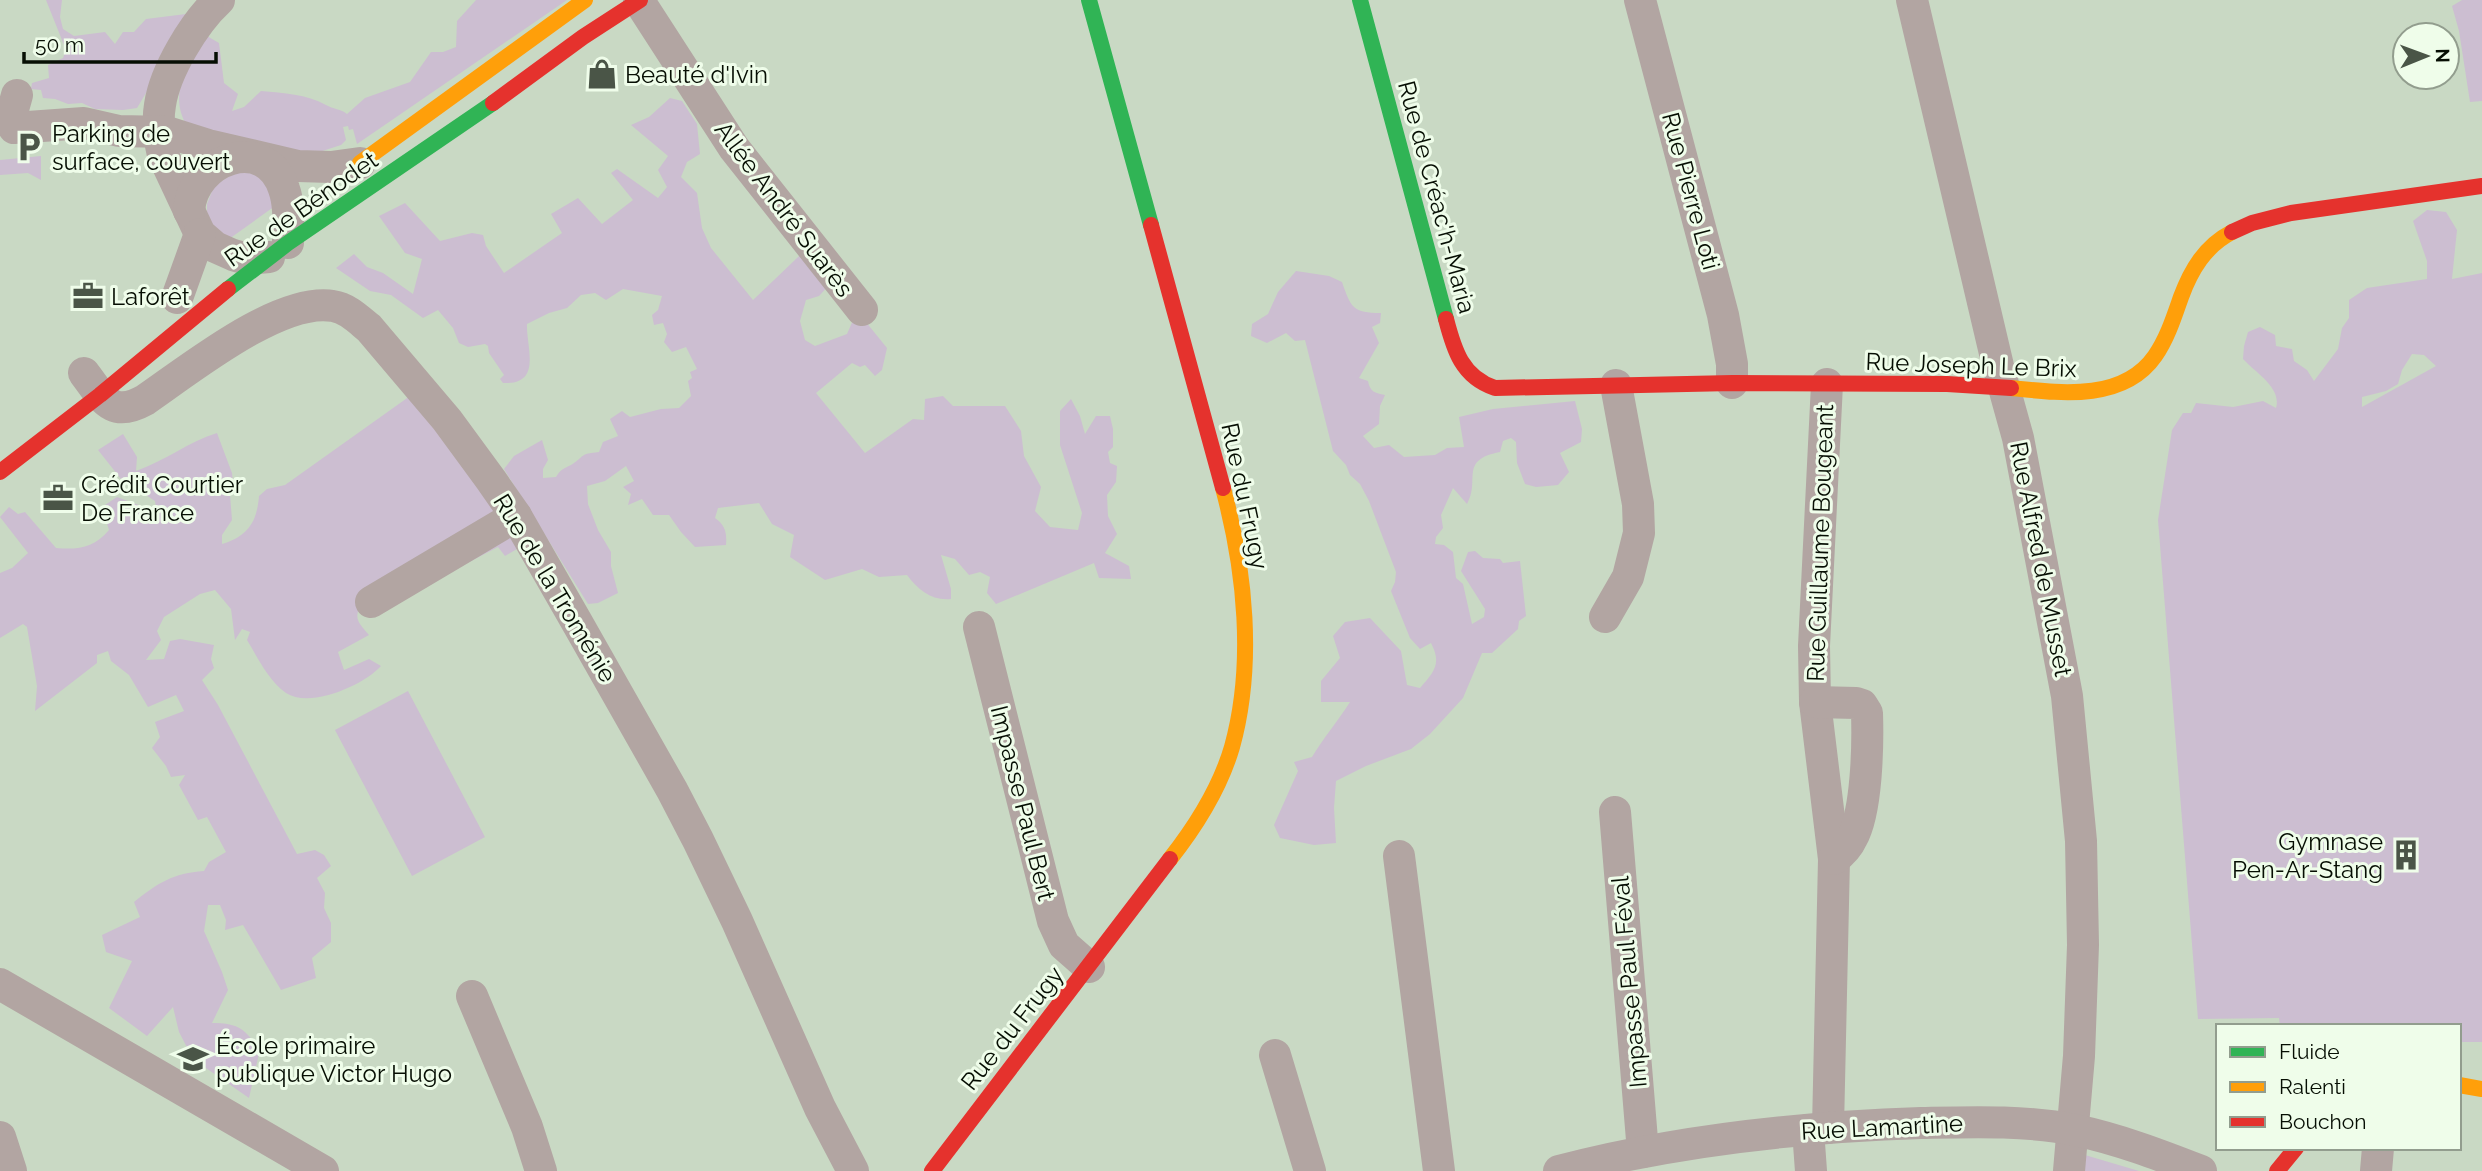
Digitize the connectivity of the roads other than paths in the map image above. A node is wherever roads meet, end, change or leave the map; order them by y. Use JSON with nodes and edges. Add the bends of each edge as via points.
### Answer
{"nodes":[{"id":1,"x":219,"y":0,"type":"edge"},
{"id":2,"x":585,"y":0,"type":"edge"},
{"id":3,"x":640,"y":0,"type":"edge"},
{"id":4,"x":1090,"y":0,"type":"edge"},
{"id":5,"x":1360,"y":0,"type":"edge"},
{"id":6,"x":1640,"y":0,"type":"edge"},
{"id":7,"x":1912,"y":0,"type":"edge"},
{"id":8,"x":17,"y":95,"type":"dead end"},
{"id":9,"x":159,"y":132,"type":"junction"},
{"id":10,"x":256,"y":157,"type":"junction"},
{"id":11,"x":360,"y":163,"type":"junction"},
{"id":12,"x":334,"y":181,"type":"dead end"},
{"id":13,"x":2482,"y":186,"type":"edge"},
{"id":14,"x":195,"y":222,"type":"junction"},
{"id":15,"x":258,"y":243,"type":"junction"},
{"id":16,"x":172,"y":302,"type":"joint"},
{"id":17,"x":862,"y":310,"type":"dead end"},
{"id":18,"x":88,"y":379,"type":"junction"},
{"id":19,"x":1732,"y":383,"type":"junction"},
{"id":20,"x":1827,"y":384,"type":"junction"},
{"id":21,"x":1616,"y":385,"type":"junction"},
{"id":22,"x":2004,"y":387,"type":"junction"},
{"id":23,"x":1495,"y":388,"type":"joint"},
{"id":24,"x":14,"y":450,"type":"edge"},
{"id":25,"x":516,"y":516,"type":"junction"},
{"id":26,"x":371,"y":602,"type":"dead end"},
{"id":27,"x":1605,"y":617,"type":"dead end"},
{"id":28,"x":979,"y":626,"type":"dead end"},
{"id":29,"x":1815,"y":702,"type":"junction"},
{"id":30,"x":1615,"y":812,"type":"dead end"},
{"id":31,"x":1399,"y":856,"type":"dead end"},
{"id":32,"x":1834,"y":859,"type":"junction"},
{"id":33,"x":1089,"y":967,"type":"junction"},
{"id":34,"x":0,"y":984,"type":"edge"},
{"id":35,"x":472,"y":996,"type":"dead end"},
{"id":36,"x":1275,"y":1055,"type":"dead end"},
{"id":37,"x":2461,"y":1085,"type":"edge"},
{"id":38,"x":2482,"y":1089,"type":"edge"},
{"id":39,"x":1818,"y":1129,"type":"junction"},
{"id":40,"x":2074,"y":1130,"type":"junction"},
{"id":41,"x":0,"y":1136,"type":"edge"},
{"id":42,"x":2294,"y":1150,"type":"edge"},
{"id":43,"x":2378,"y":1150,"type":"edge"},
{"id":44,"x":1643,"y":1152,"type":"junction"},
{"id":45,"x":11,"y":1171,"type":"edge"},
{"id":46,"x":324,"y":1171,"type":"edge"},
{"id":47,"x":541,"y":1171,"type":"edge"},
{"id":48,"x":853,"y":1171,"type":"edge"},
{"id":49,"x":932,"y":1171,"type":"edge"},
{"id":50,"x":1310,"y":1171,"type":"edge"},
{"id":51,"x":1439,"y":1171,"type":"edge"},
{"id":52,"x":1559,"y":1171,"type":"edge"},
{"id":53,"x":1811,"y":1171,"type":"edge"},
{"id":54,"x":2069,"y":1171,"type":"edge"},
{"id":55,"x":2201,"y":1171,"type":"edge"},
{"id":56,"x":2277,"y":1171,"type":"edge"},
{"id":57,"x":2376,"y":1171,"type":"edge"}],
"edges":[{"from":1,"to":9,"type":"street","via":[[196,25],[169,76],[160,103]]},
{"from":2,"to":11,"type":"street","name":"Rue de Bénodet"},
{"from":3,"to":15,"type":"street","name":"Rue de Bénodet","via":[[458,128]]},
{"from":3,"to":17,"type":"street","name":"Allée André Suarès","via":[[734,148]]},
{"from":4,"to":33,"type":"street","name":"Rue du Frugy","via":[[1227,498],[1239,562],[1243,656],[1240,707],[1221,776],[1179,848]]},
{"from":5,"to":23,"type":"street","name":"Rue de Créac'h-Maria","via":[[1453,345],[1471,377]]},
{"from":6,"to":19,"type":"street","name":"Rue Pierre Loti","via":[[1723,314]]},
{"from":7,"to":22,"type":"street","name":"Rue Alfred de Musset"},
{"from":8,"to":9,"type":"street","via":[[13,128],[84,123],[119,131]]},
{"from":9,"to":10,"type":"street"},
{"from":9,"to":14,"type":"street","via":[[163,155]]},
{"from":10,"to":11,"type":"street","via":[[306,167]]},
{"from":10,"to":14,"type":"street","via":[[230,159],[211,167],[190,197]]},
{"from":10,"to":15,"type":"street","via":[[267,163],[284,188]]},
{"from":11,"to":12,"type":"street","name":"Rue de Bénodet"},
{"from":13,"to":22,"type":"street","name":"Rue Joseph Le Brix","via":[[2291,214],[2243,226],[2199,259],[2163,341],[2139,374],[2108,387],[2070,394]]},
{"from":14,"to":15,"type":"street","via":[[215,247]]},
{"from":14,"to":16,"type":"street"},
{"from":15,"to":16,"type":"street","name":"Rue de Bénodet"},
{"from":15,"to":18,"type":"street","name":"Rue de Bénodet","via":[[228,289]]},
{"from":18,"to":24,"type":"street","name":"Rue de Bénodet"},
{"from":18,"to":25,"type":"street","name":"Rue de la Troménie","via":[[115,407],[133,407],[262,324],[305,306],[335,306],[356,317],[387,349],[447,420]]},
{"from":19,"to":20,"type":"street","name":"Rue Joseph Le Brix"},
{"from":19,"to":21,"type":"street","name":"Rue Joseph Le Brix"},
{"from":20,"to":22,"type":"street","name":"Rue Joseph Le Brix"},
{"from":20,"to":29,"type":"street","name":"Rue Guillaume Bougeant","via":[[1814,616]]},
{"from":21,"to":23,"type":"street","name":"Rue Joseph Le Brix"},
{"from":21,"to":27,"type":"street","via":[[1640,520],[1628,577]]},
{"from":22,"to":40,"type":"street","name":"Rue Alfred de Musset","via":[[2059,647],[2078,797],[2083,945]]},
{"from":25,"to":26,"type":"street"},
{"from":25,"to":48,"type":"street","name":"Rue de la Troménie","via":[[672,790]]},
{"from":28,"to":33,"type":"street","name":"Impasse Paul Bert","via":[[1053,922],[1064,945]]},
{"from":29,"to":32,"type":"street","name":"Rue Guillaume Bougeant"},
{"from":29,"to":32,"type":"street","name":"Rue Guillaume Bougeant","via":[[1862,705],[1867,713],[1862,807],[1853,837]]},
{"from":30,"to":44,"type":"street","name":"Impasse Paul Féval"},
{"from":31,"to":51,"type":"street"},
{"from":32,"to":39,"type":"street","name":"Rue Guillaume Bougeant"},
{"from":33,"to":49,"type":"street","name":"Rue du Frugy"},
{"from":34,"to":46,"type":"street"},
{"from":35,"to":47,"type":"street"},
{"from":36,"to":50,"type":"street"},
{"from":37,"to":38,"type":"street"},
{"from":39,"to":40,"type":"street","name":"Rue Lamartine","via":[[1973,1122]]},
{"from":39,"to":44,"type":"street","name":"Rue Lamartine"},
{"from":39,"to":53,"type":"street","name":"Rue Guillaume Bougeant"},
{"from":40,"to":54,"type":"street","name":"Rue Alfred de Musset"},
{"from":40,"to":55,"type":"street","name":"Rue Lamartine"},
{"from":41,"to":45,"type":"street"},
{"from":42,"to":56,"type":"street"},
{"from":43,"to":57,"type":"street"},
{"from":44,"to":52,"type":"street","name":"Rue Lamartine"}]}
